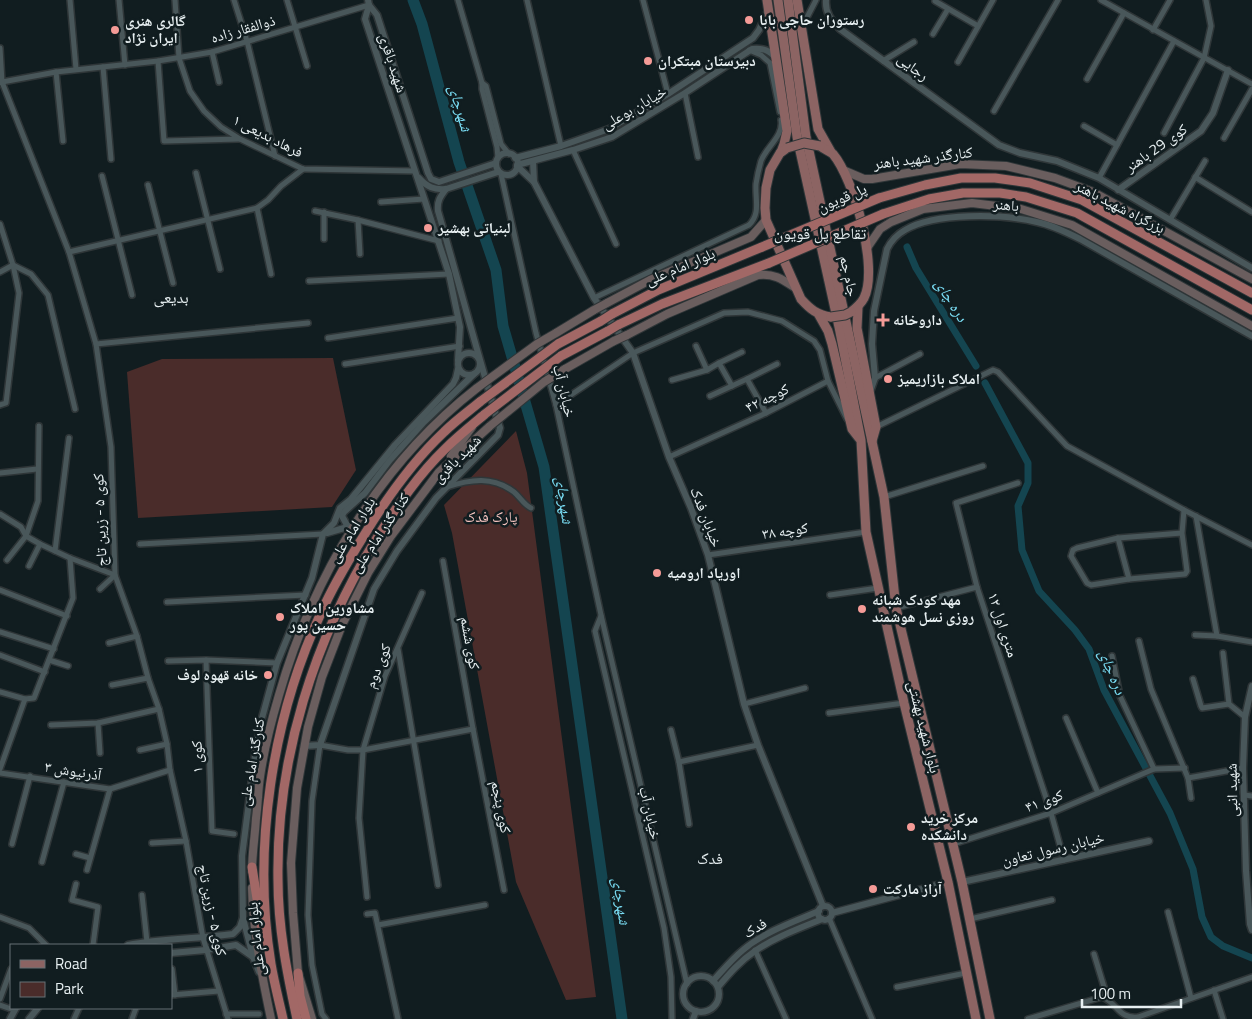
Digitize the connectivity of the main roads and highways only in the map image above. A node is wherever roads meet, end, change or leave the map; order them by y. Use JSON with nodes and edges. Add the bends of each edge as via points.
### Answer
{"nodes":[{"id":1,"x":767,"y":0,"type":"edge"},
{"id":2,"x":778,"y":0,"type":"edge"},
{"id":3,"x":788,"y":0,"type":"edge"},
{"id":4,"x":797,"y":0,"type":"edge"},
{"id":5,"x":784,"y":150,"type":"junction"},
{"id":6,"x":831,"y":152,"type":"junction"},
{"id":7,"x":843,"y":170,"type":"junction"},
{"id":8,"x":879,"y":198,"type":"joint"},
{"id":9,"x":883,"y":214,"type":"joint"},
{"id":10,"x":766,"y":220,"type":"junction"},
{"id":11,"x":762,"y":247,"type":"joint"},
{"id":12,"x":867,"y":248,"type":"junction"},
{"id":13,"x":769,"y":263,"type":"joint"},
{"id":14,"x":1252,"y":279,"type":"edge"},
{"id":15,"x":794,"y":287,"type":"junction"},
{"id":16,"x":1252,"y":294,"type":"edge"},
{"id":17,"x":855,"y":310,"type":"junction"},
{"id":18,"x":1252,"y":310,"type":"edge"},
{"id":19,"x":819,"y":315,"type":"junction"},
{"id":20,"x":1252,"y":326,"type":"edge"},
{"id":21,"x":476,"y":422,"type":"junction"},
{"id":22,"x":861,"y":440,"type":"junction"},
{"id":23,"x":871,"y":444,"type":"junction"},
{"id":24,"x":439,"y":472,"type":"junction"},
{"id":25,"x":884,"y":497,"type":"joint"},
{"id":26,"x":352,"y":526,"type":"joint"},
{"id":27,"x":270,"y":725,"type":"junction"},
{"id":28,"x":256,"y":748,"type":"road end"},
{"id":29,"x":252,"y":867,"type":"junction"},
{"id":30,"x":271,"y":964,"type":"junction"},
{"id":31,"x":298,"y":972,"type":"junction"},
{"id":32,"x":271,"y":1019,"type":"edge"},
{"id":33,"x":283,"y":1019,"type":"edge"},
{"id":34,"x":297,"y":1019,"type":"edge"},
{"id":35,"x":306,"y":1019,"type":"edge"},
{"id":36,"x":312,"y":1019,"type":"edge"},
{"id":37,"x":976,"y":1019,"type":"edge"},
{"id":38,"x":990,"y":1019,"type":"edge"}],
"edges":[{"from":1,"to":5,"type":"main road","via":[[787,131]]},
{"from":2,"to":22,"type":"main road","name":"جام جم","via":[[797,137]]},
{"from":3,"to":23,"type":"main road","name":"جام جم","via":[[806,137]]},
{"from":4,"to":6,"type":"main road","via":[[818,129]]},
{"from":5,"to":6,"type":"main road","bridge":true,"via":[[804,143]]},
{"from":5,"to":10,"type":"main road","via":[[770,170],[766,188]]},
{"from":6,"to":7,"type":"main road"},
{"from":7,"to":12,"type":"main road","via":[[855,198]]},
{"from":7,"to":14,"type":"main road","name":"کنارگذر شهید باهنر","via":[[872,180],[960,164],[1006,166],[1055,178],[1093,192]]},
{"from":8,"to":11,"type":"highway","name":"پل قویون","bridge":true},
{"from":8,"to":16,"type":"highway","name":"بزرگراه شهید باهنر","via":[[961,178],[996,178],[1030,183],[1082,200]]},
{"from":9,"to":13,"type":"highway","name":"پل قویون","bridge":true},
{"from":9,"to":18,"type":"highway","name":"بزرگراه شهید باهنر","via":[[929,199],[964,193],[1026,197],[1077,213]]},
{"from":10,"to":15,"type":"main road"},
{"from":10,"to":26,"type":"main road","name":"کنار گذر امام علی","bridge":true,"via":[[751,237],[650,280],[606,303],[537,344],[477,388],[426,433]]},
{"from":11,"to":30,"type":"highway","name":"بلوار امام علی","bridge":true,"via":[[658,290],[558,344],[481,400],[438,438],[390,494],[320,613],[298,670],[281,730],[264,852]]},
{"from":12,"to":17,"type":"main road","via":[[867,289],[865,298]]},
{"from":12,"to":20,"type":"main road","via":[[880,229],[922,209],[972,203],[1021,209],[1072,225]]},
{"from":13,"to":21,"type":"highway","name":"بلوار امام علی","bridge":true,"via":[[662,304],[608,330],[561,356]]},
{"from":15,"to":19,"type":"main road","via":[[804,303]]},
{"from":15,"to":24,"type":"main road","name":"کنار گذر امام علی","bridge":true,"via":[[779,277],[758,275],[614,341],[544,382]]},
{"from":17,"to":19,"type":"main road","bridge":true,"via":[[831,317]]},
{"from":17,"to":23,"type":"main road","via":[[876,427]]},
{"from":19,"to":22,"type":"main road","via":[[832,344],[852,429]]},
{"from":21,"to":24,"type":"main road"},
{"from":21,"to":34,"type":"highway","name":"بلوار امام علی","via":[[444,449],[423,473],[357,570],[332,620],[298,716],[281,812],[278,881],[285,962]]},
{"from":22,"to":37,"type":"main road","name":"بلوار شهید بهشتی","via":[[866,532],[948,882]]},
{"from":23,"to":25,"type":"main road","name":"جام جم"},
{"from":24,"to":31,"type":"main road","name":"کنار گذر امام علی","via":[[368,573],[342,625],[322,677],[296,788],[291,863]]},
{"from":25,"to":38,"type":"main road","name":"بلوار شهید بهشتی","via":[[896,608],[962,882]]},
{"from":26,"to":27,"type":"main road","name":"کنارگذر امام علی","via":[[310,609],[287,667]]},
{"from":27,"to":28,"type":"main road"},
{"from":27,"to":29,"type":"main road","name":"کنارگذر امام علی","via":[[260,776]]},
{"from":29,"to":30,"type":"highway","via":[[262,935]]},
{"from":29,"to":32,"type":"main road","name":"کنارگذر امام علی","via":[[252,908]]},
{"from":30,"to":33,"type":"highway","name":"بلوار امام علی"},
{"from":31,"to":35,"type":"highway"},
{"from":31,"to":36,"type":"main road","name":"کنار گذر امام علی"}]}
